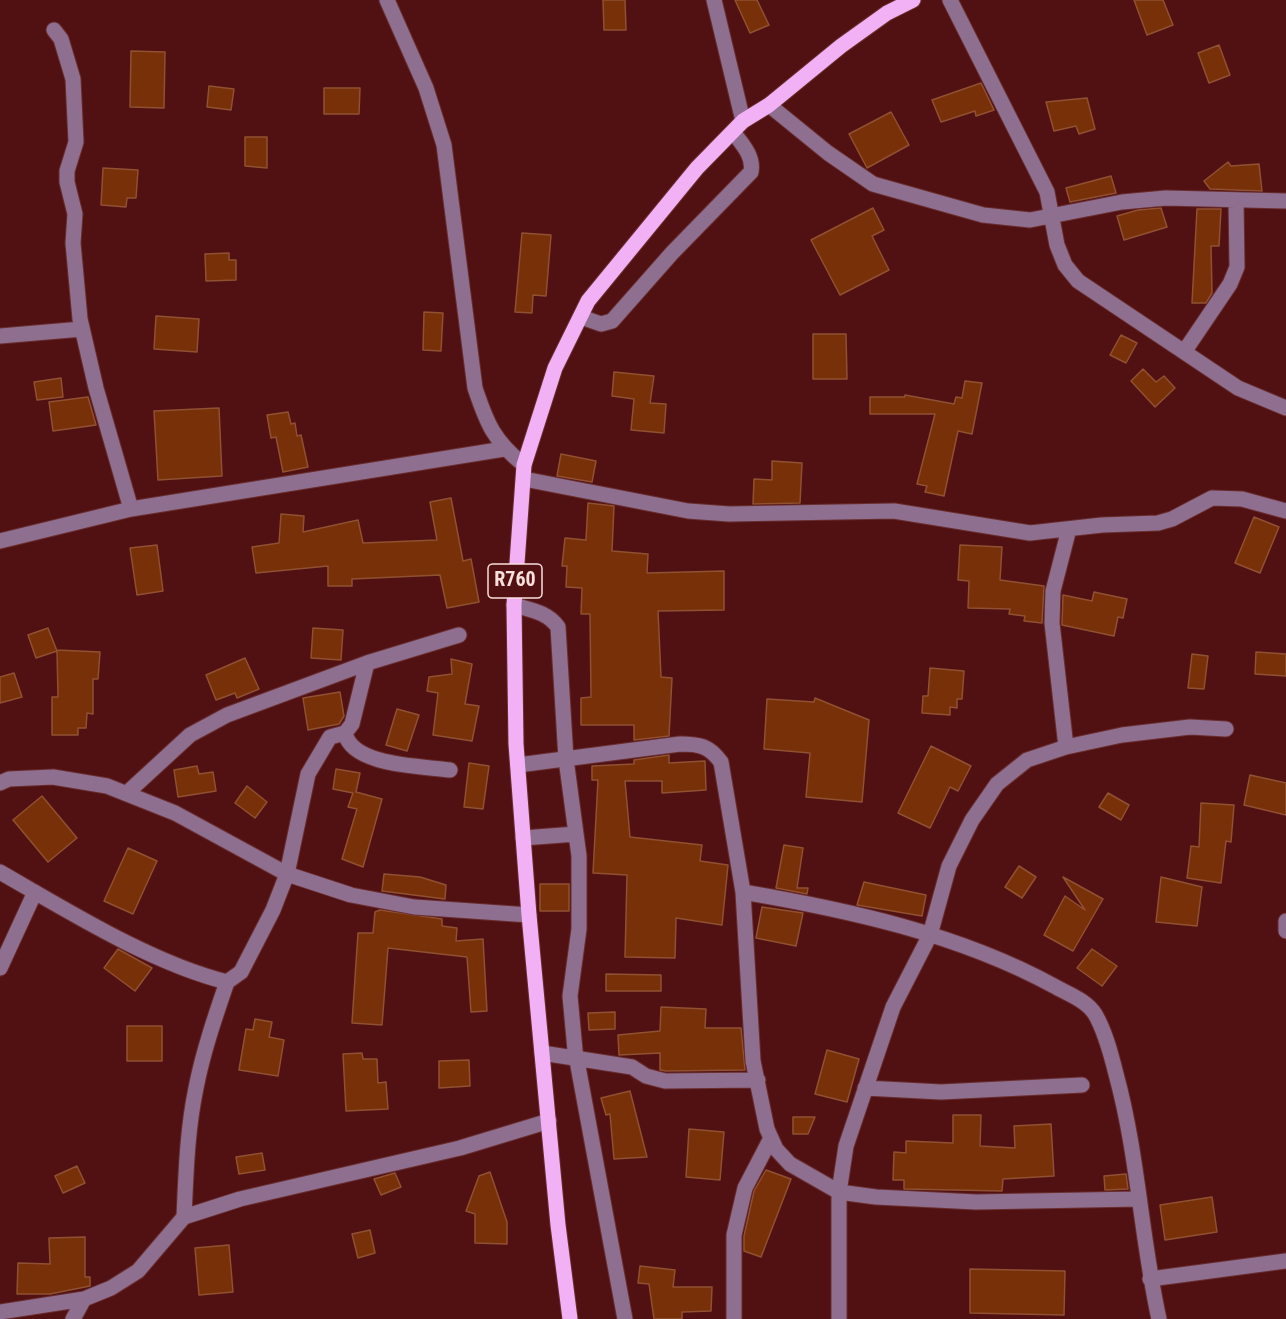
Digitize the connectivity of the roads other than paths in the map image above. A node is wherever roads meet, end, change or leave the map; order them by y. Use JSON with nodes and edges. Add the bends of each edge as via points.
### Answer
{"nodes":[{"id":1,"x":387,"y":0,"type":"edge"},
{"id":2,"x":714,"y":0,"type":"edge"},
{"id":3,"x":913,"y":0,"type":"edge"},
{"id":4,"x":950,"y":0,"type":"edge"},
{"id":5,"x":54,"y":30,"type":"dead end"},
{"id":6,"x":769,"y":105,"type":"junction"},
{"id":7,"x":738,"y":126,"type":"junction"},
{"id":8,"x":1236,"y":200,"type":"junction"},
{"id":9,"x":1286,"y":201,"type":"edge"},
{"id":10,"x":1054,"y":217,"type":"junction"},
{"id":11,"x":580,"y":317,"type":"junction"},
{"id":12,"x":82,"y":329,"type":"junction"},
{"id":13,"x":0,"y":336,"type":"edge"},
{"id":14,"x":1184,"y":352,"type":"junction"},
{"id":15,"x":1286,"y":408,"type":"edge"},
{"id":16,"x":504,"y":449,"type":"junction"},
{"id":17,"x":524,"y":472,"type":"junction"},
{"id":18,"x":131,"y":509,"type":"junction"},
{"id":19,"x":1286,"y":511,"type":"edge"},
{"id":20,"x":1069,"y":529,"type":"junction"},
{"id":21,"x":0,"y":541,"type":"edge"},
{"id":22,"x":514,"y":605,"type":"junction"},
{"id":23,"x":459,"y":635,"type":"dead end"},
{"id":24,"x":367,"y":663,"type":"junction"},
{"id":25,"x":1226,"y":729,"type":"dead end"},
{"id":26,"x":345,"y":733,"type":"junction"},
{"id":27,"x":1066,"y":747,"type":"junction"},
{"id":28,"x":566,"y":759,"type":"junction"},
{"id":29,"x":518,"y":765,"type":"junction"},
{"id":30,"x":450,"y":770,"type":"dead end"},
{"id":31,"x":0,"y":783,"type":"edge"},
{"id":32,"x":127,"y":793,"type":"junction"},
{"id":33,"x":576,"y":834,"type":"junction"},
{"id":34,"x":523,"y":838,"type":"junction"},
{"id":35,"x":0,"y":872,"type":"edge"},
{"id":36,"x":287,"y":874,"type":"junction"},
{"id":37,"x":743,"y":891,"type":"junction"},
{"id":38,"x":35,"y":892,"type":"junction"},
{"id":39,"x":529,"y":915,"type":"junction"},
{"id":40,"x":1286,"y":921,"type":"edge"},
{"id":41,"x":1286,"y":931,"type":"edge"},
{"id":42,"x":930,"y":935,"type":"junction"},
{"id":43,"x":0,"y":968,"type":"edge"},
{"id":44,"x":227,"y":982,"type":"junction"},
{"id":45,"x":542,"y":1053,"type":"junction"},
{"id":46,"x":577,"y":1058,"type":"junction"},
{"id":47,"x":758,"y":1080,"type":"junction"},
{"id":48,"x":1082,"y":1085,"type":"dead end"},
{"id":49,"x":865,"y":1088,"type":"junction"},
{"id":50,"x":549,"y":1121,"type":"junction"},
{"id":51,"x":771,"y":1138,"type":"junction"},
{"id":52,"x":839,"y":1192,"type":"junction"},
{"id":53,"x":1139,"y":1199,"type":"junction"},
{"id":54,"x":184,"y":1217,"type":"junction"},
{"id":55,"x":1286,"y":1261,"type":"edge"},
{"id":56,"x":1150,"y":1279,"type":"junction"},
{"id":57,"x":84,"y":1299,"type":"junction"},
{"id":58,"x":0,"y":1312,"type":"edge"},
{"id":59,"x":73,"y":1319,"type":"edge"},
{"id":60,"x":570,"y":1319,"type":"edge"},
{"id":61,"x":625,"y":1319,"type":"edge"},
{"id":62,"x":734,"y":1319,"type":"edge"},
{"id":63,"x":839,"y":1319,"type":"edge"},
{"id":64,"x":1159,"y":1319,"type":"edge"}],
"edges":[{"from":1,"to":16,"type":"street","via":[[426,88],[444,145],[475,388],[488,426]]},
{"from":2,"to":7,"type":"street"},
{"from":3,"to":6,"type":"main road","number":"R760","via":[[841,45]]},
{"from":4,"to":10,"type":"street","via":[[1035,165]]},
{"from":5,"to":12,"type":"street","via":[[61,39],[73,78],[76,142],[67,171],[75,214],[73,243]]},
{"from":6,"to":7,"type":"main road","number":"R760"},
{"from":6,"to":10,"type":"street","via":[[873,184],[983,216],[1010,220]]},
{"from":7,"to":11,"type":"main road","number":"R760","via":[[633,245],[588,301]]},
{"from":7,"to":11,"type":"street","via":[[752,164],[751,172],[612,321],[601,324]]},
{"from":8,"to":9,"type":"street"},
{"from":8,"to":10,"type":"street","via":[[1166,198],[1122,202]]},
{"from":8,"to":14,"type":"street","via":[[1237,267],[1230,285]]},
{"from":10,"to":14,"type":"street","via":[[1057,245],[1065,265],[1078,280]]},
{"from":11,"to":17,"type":"main road","number":"R760","via":[[555,368]]},
{"from":12,"to":13,"type":"street"},
{"from":12,"to":18,"type":"street"},
{"from":14,"to":15,"type":"street","via":[[1238,388]]},
{"from":16,"to":17,"type":"street"},
{"from":16,"to":18,"type":"street"},
{"from":17,"to":20,"type":"street","via":[[688,511],[894,511],[1030,533]]},
{"from":17,"to":22,"type":"main road","number":"R760"},
{"from":18,"to":21,"type":"street"},
{"from":19,"to":20,"type":"street","via":[[1242,499],[1212,498],[1158,523]]},
{"from":20,"to":27,"type":"street","via":[[1053,591],[1052,623]]},
{"from":22,"to":28,"type":"street","via":[[543,614],[558,627]]},
{"from":22,"to":29,"type":"main road","number":"R760"},
{"from":23,"to":24,"type":"street"},
{"from":24,"to":26,"type":"street","via":[[352,724]]},
{"from":24,"to":32,"type":"street","via":[[227,715],[190,735]]},
{"from":25,"to":27,"type":"street","via":[[1190,727]]},
{"from":26,"to":30,"type":"street","via":[[353,749],[365,755]]},
{"from":26,"to":36,"type":"street","via":[[330,737],[308,774]]},
{"from":27,"to":42,"type":"street","via":[[1027,760],[997,783],[972,820],[949,866]]},
{"from":28,"to":29,"type":"street"},
{"from":28,"to":33,"type":"street"},
{"from":28,"to":37,"type":"street","via":[[681,744],[701,744],[712,750],[721,762]]},
{"from":29,"to":34,"type":"main road","number":"R760"},
{"from":31,"to":32,"type":"street","via":[[53,777]]},
{"from":32,"to":36,"type":"street","via":[[175,813]]},
{"from":33,"to":34,"type":"street"},
{"from":33,"to":46,"type":"street","via":[[579,929],[570,996]]},
{"from":34,"to":39,"type":"main road","number":"R760"},
{"from":35,"to":38,"type":"street"},
{"from":36,"to":39,"type":"street","via":[[351,895],[414,907]]},
{"from":36,"to":44,"type":"street","via":[[241,972]]},
{"from":37,"to":42,"type":"street","via":[[830,907]]},
{"from":37,"to":47,"type":"street","via":[[753,1062]]},
{"from":38,"to":43,"type":"street"},
{"from":38,"to":44,"type":"street","via":[[76,917],[204,976]]},
{"from":39,"to":45,"type":"main road","number":"R760"},
{"from":40,"to":41,"type":"street"},
{"from":42,"to":49,"type":"street","via":[[893,1007]]},
{"from":42,"to":53,"type":"street","via":[[1024,971],[1085,1003],[1095,1015],[1111,1054],[1127,1113]]},
{"from":44,"to":54,"type":"street","via":[[206,1044],[196,1090],[186,1163]]},
{"from":45,"to":46,"type":"street"},
{"from":45,"to":50,"type":"main road","number":"R760"},
{"from":46,"to":47,"type":"street","via":[[632,1067],[646,1076],[665,1080]]},
{"from":46,"to":61,"type":"street"},
{"from":47,"to":51,"type":"street"},
{"from":48,"to":49,"type":"street","via":[[941,1092]]},
{"from":49,"to":52,"type":"street","via":[[846,1146]]},
{"from":50,"to":54,"type":"street","via":[[460,1148],[240,1199]]},
{"from":50,"to":60,"type":"main road","number":"R760"},
{"from":51,"to":52,"type":"street","via":[[790,1164]]},
{"from":51,"to":62,"type":"street","via":[[745,1188],[737,1223]]},
{"from":52,"to":53,"type":"street","via":[[928,1202]]},
{"from":52,"to":63,"type":"street"},
{"from":53,"to":56,"type":"street"},
{"from":54,"to":57,"type":"street","via":[[138,1271]]},
{"from":55,"to":56,"type":"street"},
{"from":56,"to":64,"type":"street"},
{"from":57,"to":58,"type":"street"},
{"from":57,"to":59,"type":"street"}]}
